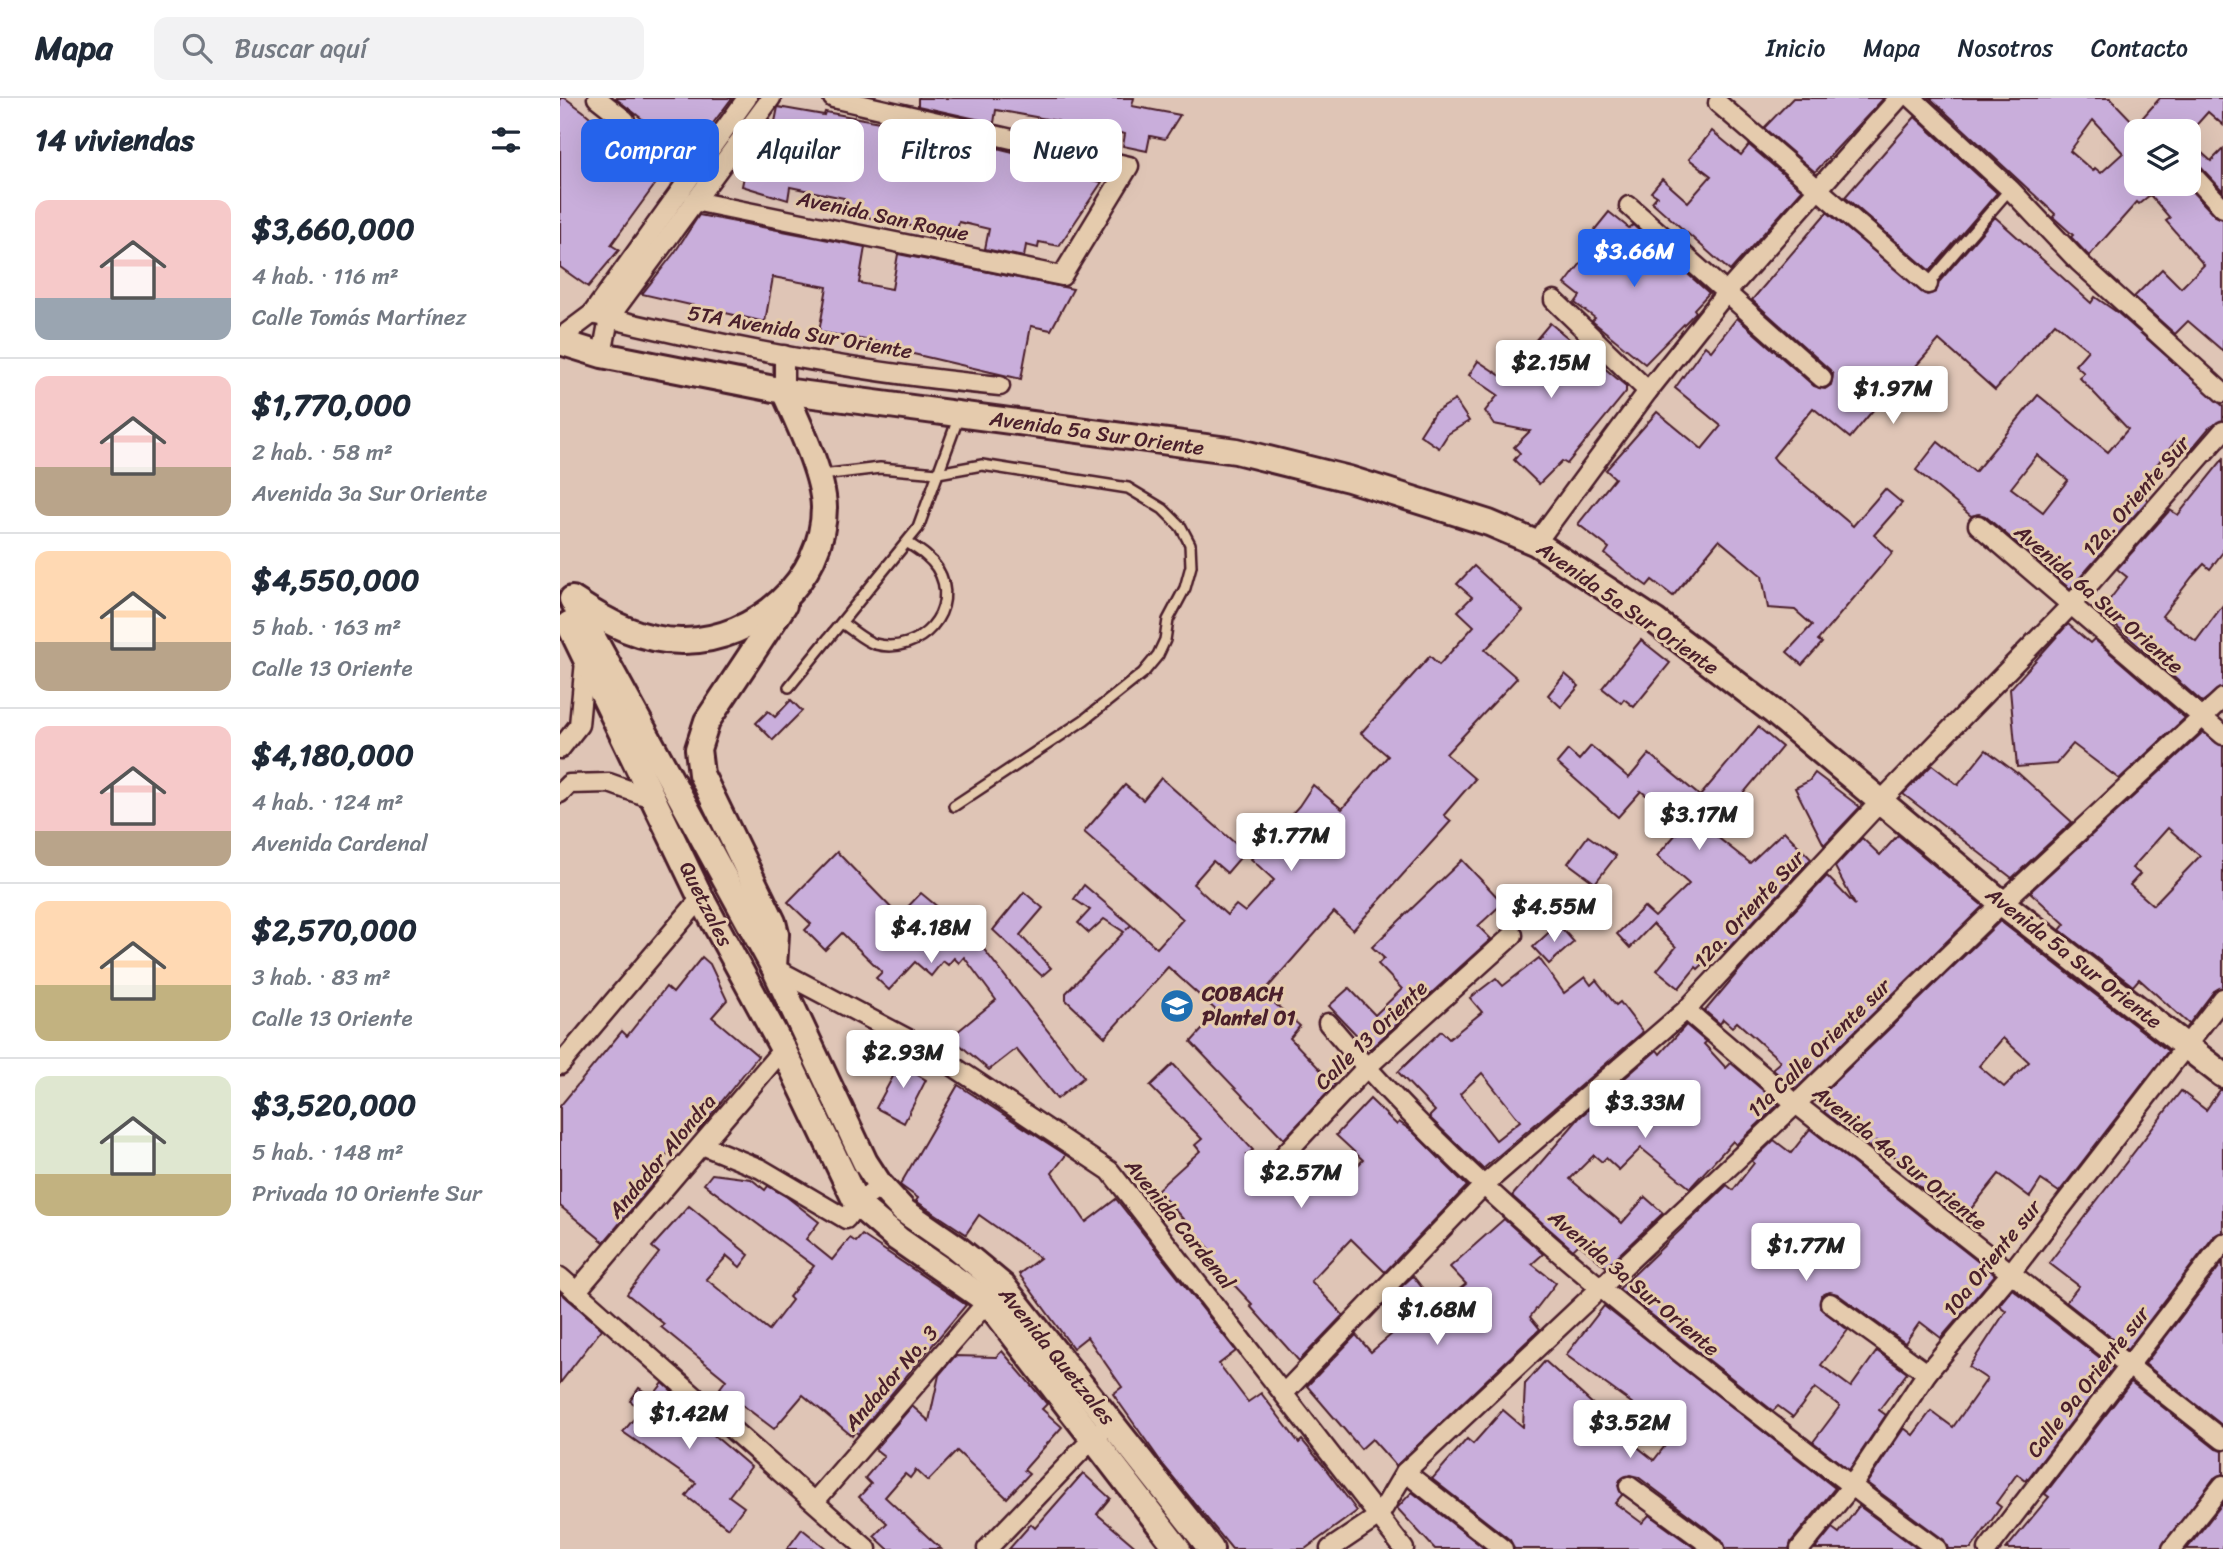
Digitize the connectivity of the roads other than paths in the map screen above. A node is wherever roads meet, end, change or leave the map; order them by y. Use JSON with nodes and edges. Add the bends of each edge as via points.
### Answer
{"nodes":[{"id":1,"x":597,"y":98,"type":"edge"},
{"id":2,"x":747,"y":98,"type":"edge"},
{"id":3,"x":771,"y":98,"type":"edge"},
{"id":4,"x":833,"y":98,"type":"edge"},
{"id":5,"x":1899,"y":98,"type":"edge"},
{"id":6,"x":1912,"y":98,"type":"edge"},
{"id":7,"x":1718,"y":103,"type":"dead end"},
{"id":8,"x":624,"y":119,"type":"edge"},
{"id":9,"x":2201,"y":184,"type":"edge"},
{"id":10,"x":1818,"y":189,"type":"junction"},
{"id":11,"x":2010,"y":189,"type":"junction"},
{"id":12,"x":694,"y":201,"type":"junction"},
{"id":13,"x":1629,"y":206,"type":"dead end"},
{"id":14,"x":2223,"y":208,"type":"edge"},
{"id":15,"x":1928,"y":284,"type":"joint"},
{"id":16,"x":1726,"y":293,"type":"junction"},
{"id":17,"x":1554,"y":300,"type":"dead end"},
{"id":18,"x":601,"y":316,"type":"junction"},
{"id":19,"x":560,"y":340,"type":"edge"},
{"id":20,"x":602,"y":355,"type":"junction"},
{"id":21,"x":784,"y":355,"type":"junction"},
{"id":22,"x":1822,"y":379,"type":"dead end"},
{"id":23,"x":1000,"y":386,"type":"dead end"},
{"id":24,"x":784,"y":391,"type":"junction"},
{"id":25,"x":1647,"y":391,"type":"junction"},
{"id":26,"x":2223,"y":393,"type":"edge"},
{"id":27,"x":960,"y":414,"type":"junction"},
{"id":28,"x":2223,"y":431,"type":"edge"},
{"id":29,"x":939,"y":473,"type":"junction"},
{"id":30,"x":816,"y":476,"type":"junction"},
{"id":31,"x":1978,"y":525,"type":"dead end"},
{"id":32,"x":908,"y":543,"type":"junction"},
{"id":33,"x":1536,"y":543,"type":"junction"},
{"id":34,"x":792,"y":593,"type":"junction"},
{"id":35,"x":564,"y":598,"type":"edge"},
{"id":36,"x":2070,"y":606,"type":"junction"},
{"id":37,"x":843,"y":624,"type":"junction"},
{"id":38,"x":585,"y":661,"type":"junction"},
{"id":39,"x":789,"y":688,"type":"dead end"},
{"id":40,"x":2223,"y":698,"type":"edge"},
{"id":41,"x":2202,"y":718,"type":"junction"},
{"id":42,"x":2223,"y":735,"type":"edge"},
{"id":43,"x":560,"y":749,"type":"edge"},
{"id":44,"x":560,"y":793,"type":"edge"},
{"id":45,"x":654,"y":799,"type":"junction"},
{"id":46,"x":1881,"y":801,"type":"junction"},
{"id":47,"x":954,"y":806,"type":"dead end"},
{"id":48,"x":701,"y":898,"type":"junction"},
{"id":49,"x":2002,"y":902,"type":"junction"},
{"id":50,"x":1513,"y":935,"type":"dead end"},
{"id":51,"x":774,"y":968,"type":"junction"},
{"id":52,"x":2223,"y":999,"type":"edge"},
{"id":53,"x":1686,"y":1010,"type":"junction"},
{"id":54,"x":1328,"y":1023,"type":"dead end"},
{"id":55,"x":2186,"y":1047,"type":"junction"},
{"id":56,"x":783,"y":1049,"type":"junction"},
{"id":57,"x":560,"y":1065,"type":"edge"},
{"id":58,"x":1366,"y":1068,"type":"junction"},
{"id":59,"x":2223,"y":1075,"type":"edge"},
{"id":60,"x":1796,"y":1104,"type":"junction"},
{"id":61,"x":702,"y":1145,"type":"junction"},
{"id":62,"x":1266,"y":1174,"type":"dead end"},
{"id":63,"x":880,"y":1185,"type":"junction"},
{"id":64,"x":1484,"y":1185,"type":"junction"},
{"id":65,"x":852,"y":1211,"type":"junction"},
{"id":66,"x":2223,"y":1243,"type":"edge"},
{"id":67,"x":2010,"y":1274,"type":"junction"},
{"id":68,"x":560,"y":1278,"type":"edge"},
{"id":69,"x":1599,"y":1288,"type":"junction"},
{"id":70,"x":576,"y":1292,"type":"junction"},
{"id":71,"x":995,"y":1294,"type":"junction"},
{"id":72,"x":1830,"y":1303,"type":"dead end"},
{"id":73,"x":2130,"y":1365,"type":"junction"},
{"id":74,"x":1927,"y":1373,"type":"junction"},
{"id":75,"x":1284,"y":1393,"type":"junction"},
{"id":76,"x":1101,"y":1430,"type":"junction"},
{"id":77,"x":2223,"y":1440,"type":"edge"},
{"id":78,"x":1405,"y":1472,"type":"junction"},
{"id":79,"x":2223,"y":1485,"type":"edge"},
{"id":80,"x":1629,"y":1486,"type":"dead end"},
{"id":81,"x":1851,"y":1487,"type":"junction"},
{"id":82,"x":815,"y":1501,"type":"junction"},
{"id":83,"x":1380,"y":1516,"type":"junction"},
{"id":84,"x":866,"y":1549,"type":"edge"},
{"id":85,"x":987,"y":1549,"type":"edge"},
{"id":86,"x":1178,"y":1549,"type":"edge"},
{"id":87,"x":1211,"y":1549,"type":"edge"},
{"id":88,"x":1331,"y":1549,"type":"edge"},
{"id":89,"x":1404,"y":1549,"type":"edge"},
{"id":90,"x":1503,"y":1549,"type":"edge"},
{"id":91,"x":1715,"y":1549,"type":"edge"},
{"id":92,"x":1800,"y":1549,"type":"edge"},
{"id":93,"x":1937,"y":1549,"type":"edge"},
{"id":94,"x":1988,"y":1549,"type":"edge"},
{"id":95,"x":2172,"y":1549,"type":"edge"}],
"edges":[{"from":1,"to":8,"type":"street"},
{"from":2,"to":18,"type":"street"},
{"from":3,"to":12,"type":"street"},
{"from":4,"to":12,"type":"street","name":"Avenida San Roque","via":[[1129,166],[1062,276]]},
{"from":5,"to":10,"type":"street"},
{"from":6,"to":11,"type":"street"},
{"from":7,"to":10,"type":"street"},
{"from":9,"to":14,"type":"street"},
{"from":10,"to":15,"type":"street"},
{"from":10,"to":16,"type":"street"},
{"from":11,"to":15,"type":"lane"},
{"from":11,"to":26,"type":"street","via":[[2078,261]]},
{"from":12,"to":18,"type":"street"},
{"from":13,"to":16,"type":"street"},
{"from":16,"to":22,"type":"street"},
{"from":16,"to":25,"type":"street"},
{"from":17,"to":25,"type":"street"},
{"from":18,"to":19,"type":"street"},
{"from":18,"to":20,"type":"street"},
{"from":18,"to":21,"type":"street","name":"5TA Avenida Sur Oriente"},
{"from":19,"to":20,"type":"main road","name":"Avenida 5a Sur Oriente"},
{"from":20,"to":24,"type":"main road","name":"Avenida 5a Sur Oriente"},
{"from":21,"to":23,"type":"street","name":"5TA Avenida Sur Oriente"},
{"from":21,"to":24,"type":"street"},
{"from":24,"to":27,"type":"main road","name":"Avenida 5a Sur Oriente"},
{"from":24,"to":30,"type":"main road","via":[[810,450]]},
{"from":25,"to":33,"type":"street"},
{"from":27,"to":29,"type":"lane"},
{"from":27,"to":33,"type":"main road","name":"Avenida 5a Sur Oriente","via":[[1236,451],[1349,479],[1489,523]]},
{"from":28,"to":36,"type":"street","name":"12a. Oriente Sur"},
{"from":29,"to":30,"type":"lane","via":[[880,467]]},
{"from":29,"to":32,"type":"lane"},
{"from":29,"to":47,"type":"lane","via":[[982,465],[1128,488],[1148,497],[1181,527],[1190,544],[1191,566],[1168,620],[1165,640],[1143,673],[1084,720]]},
{"from":30,"to":34,"type":"main road","via":[[824,506],[818,537],[807,571]]},
{"from":31,"to":36,"type":"street","name":"Avenida 6a Sur Oriente"},
{"from":32,"to":37,"type":"lane"},
{"from":32,"to":37,"type":"lane","via":[[939,570],[944,597],[937,623],[916,640],[890,647],[872,643]]},
{"from":33,"to":46,"type":"main road","name":"Avenida 5a Sur Oriente","via":[[1655,621]]},
{"from":34,"to":35,"type":"main road","via":[[733,631],[684,642],[633,634]]},
{"from":34,"to":51,"type":"main road","via":[[707,721],[698,749],[701,774],[773,922]]},
{"from":35,"to":38,"type":"main road","name":"Quetzales"},
{"from":35,"to":51,"type":"main road","name":"Quetzales"},
{"from":36,"to":41,"type":"street","name":"Avenida 6a Sur Oriente"},
{"from":36,"to":46,"type":"street","name":"12a. Oriente Sur"},
{"from":37,"to":39,"type":"lane"},
{"from":38,"to":43,"type":"street","via":[[579,725]]},
{"from":38,"to":45,"type":"main road","name":"Quetzales"},
{"from":40,"to":41,"type":"street","name":"11a Calle Oriente sur"},
{"from":41,"to":42,"type":"street","name":"Avenida 6a Sur Oriente"},
{"from":41,"to":49,"type":"street","name":"11a Calle Oriente sur"},
{"from":44,"to":45,"type":"street","via":[[569,784],[609,783]]},
{"from":45,"to":48,"type":"main road","name":"Quetzales"},
{"from":46,"to":49,"type":"main road","name":"Avenida 5a Sur Oriente"},
{"from":46,"to":53,"type":"street","name":"12a. Oriente Sur"},
{"from":48,"to":56,"type":"main road","name":"Quetzales"},
{"from":48,"to":57,"type":"street"},
{"from":49,"to":55,"type":"main road","name":"Avenida 5a Sur Oriente"},
{"from":49,"to":60,"type":"street","name":"11a Calle Oriente sur"},
{"from":50,"to":58,"type":"street","name":"Calle 13 Oriente"},
{"from":51,"to":63,"type":"main road","name":"Quetzales"},
{"from":51,"to":75,"type":"street","name":"Avenida Cardenal","via":[[929,1050],[1110,1171]]},
{"from":52,"to":55,"type":"street","name":"10a Oriente sur"},
{"from":53,"to":60,"type":"street","name":"Avenida 4a Sur Oriente"},
{"from":53,"to":64,"type":"street","name":"12a. Oriente Sur"},
{"from":54,"to":58,"type":"street","name":"Avenida 3a Sur Oriente"},
{"from":55,"to":59,"type":"main road","name":"Avenida 5a Sur Oriente"},
{"from":55,"to":67,"type":"street","name":"10a Oriente sur"},
{"from":56,"to":61,"type":"street","name":"Andador Alondra"},
{"from":56,"to":65,"type":"main road","name":"Quetzales"},
{"from":58,"to":62,"type":"street","name":"Calle 13 Oriente"},
{"from":58,"to":64,"type":"street","name":"Avenida 3a Sur Oriente"},
{"from":60,"to":67,"type":"street","name":"Avenida 4a Sur Oriente"},
{"from":60,"to":69,"type":"street","name":"11a Calle Oriente sur"},
{"from":61,"to":65,"type":"street"},
{"from":61,"to":70,"type":"street","name":"Andador Alondra"},
{"from":63,"to":65,"type":"street"},
{"from":63,"to":71,"type":"main road","name":"Avenida Quetzales","via":[[904,1211],[956,1247]]},
{"from":64,"to":69,"type":"street","name":"Avenida 3a Sur Oriente"},
{"from":64,"to":75,"type":"street","name":"12a. Oriente Sur"},
{"from":65,"to":71,"type":"main road","name":"Avenida Quetzales"},
{"from":66,"to":73,"type":"street","name":"Calle 9a Oriente sur"},
{"from":67,"to":73,"type":"street","name":"Avenida 4a Sur Oriente"},
{"from":67,"to":74,"type":"street","name":"10a Oriente sur"},
{"from":68,"to":70,"type":"street"},
{"from":69,"to":78,"type":"street","name":"11a Calle Oriente sur"},
{"from":69,"to":81,"type":"street","name":"Avenida 3a Sur Oriente"},
{"from":70,"to":82,"type":"street"},
{"from":71,"to":76,"type":"main road","name":"Avenida Quetzales"},
{"from":71,"to":82,"type":"street","name":"Andador No. 3"},
{"from":72,"to":74,"type":"street"},
{"from":73,"to":77,"type":"street","name":"Avenida 4a Sur Oriente"},
{"from":73,"to":94,"type":"street","name":"Calle 9a Oriente sur"},
{"from":74,"to":81,"type":"street","name":"10a Oriente sur"},
{"from":75,"to":83,"type":"street","name":"Avenida Cardenal"},
{"from":76,"to":85,"type":"street"},
{"from":76,"to":86,"type":"main road","name":"Avenida Quetzales"},
{"from":76,"to":87,"type":"main road","name":"Avenida Quetzales"},
{"from":78,"to":83,"type":"street","name":"11a Calle Oriente sur"},
{"from":78,"to":90,"type":"street"},
{"from":79,"to":95,"type":"street"},
{"from":80,"to":91,"type":"street"},
{"from":81,"to":92,"type":"street","name":"10a Oriente sur"},
{"from":81,"to":93,"type":"street","name":"Avenida 3a Sur Oriente"},
{"from":82,"to":84,"type":"street"},
{"from":83,"to":88,"type":"street","name":"11a Calle Oriente sur"},
{"from":83,"to":89,"type":"street","name":"Avenida Cardenal"}]}
